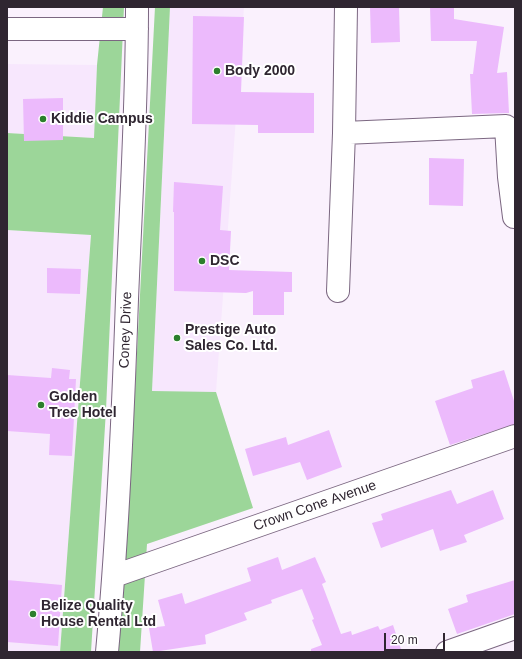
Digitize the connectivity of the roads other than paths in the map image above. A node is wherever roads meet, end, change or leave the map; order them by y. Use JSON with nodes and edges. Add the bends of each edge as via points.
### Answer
{"nodes":[{"id":1,"x":137,"y":7,"type":"edge"},
{"id":2,"x":346,"y":7,"type":"edge"},
{"id":3,"x":7,"y":29,"type":"edge"},
{"id":4,"x":137,"y":29,"type":"junction"},
{"id":5,"x":344,"y":133,"type":"junction"},
{"id":6,"x":514,"y":217,"type":"dead end"},
{"id":7,"x":338,"y":291,"type":"dead end"},
{"id":8,"x":515,"y":436,"type":"edge"},
{"id":9,"x":114,"y":576,"type":"junction"},
{"id":10,"x":515,"y":628,"type":"edge"},
{"id":11,"x":107,"y":652,"type":"edge"},
{"id":12,"x":447,"y":652,"type":"edge"}],
"edges":[{"from":1,"to":4,"type":"street","name":"Coney Drive"},
{"from":2,"to":5,"type":"street"},
{"from":3,"to":4,"type":"street"},
{"from":4,"to":9,"type":"street","name":"Coney Drive"},
{"from":5,"to":6,"type":"street","via":[[506,126]]},
{"from":5,"to":7,"type":"street"},
{"from":8,"to":9,"type":"street","name":"Crown Cone Avenue"},
{"from":9,"to":11,"type":"street","name":"Coney Drive"},
{"from":10,"to":12,"type":"street"}]}
